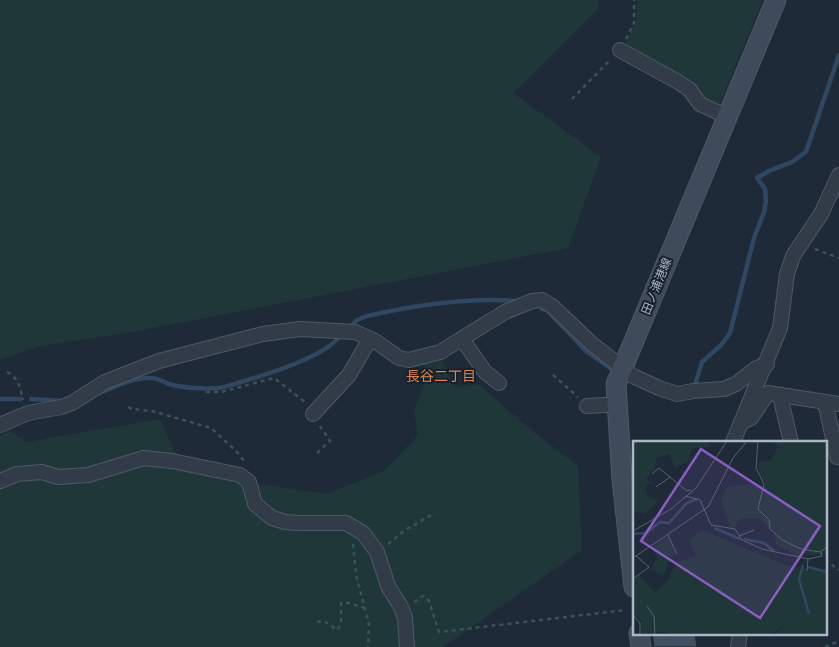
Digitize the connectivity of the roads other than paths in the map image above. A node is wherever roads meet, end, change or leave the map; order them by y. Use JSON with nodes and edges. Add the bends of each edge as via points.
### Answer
{"nodes":[{"id":1,"x":776,"y":0,"type":"edge"},
{"id":2,"x":620,"y":50,"type":"dead end"},
{"id":3,"x":726,"y":116,"type":"junction"},
{"id":4,"x":839,"y":175,"type":"edge"},
{"id":5,"x":370,"y":339,"type":"junction"},
{"id":6,"x":462,"y":340,"type":"junction"},
{"id":7,"x":767,"y":364,"type":"junction"},
{"id":8,"x":623,"y":368,"type":"junction"},
{"id":9,"x":499,"y":383,"type":"dead end"},
{"id":10,"x":780,"y":396,"type":"junction"},
{"id":11,"x":832,"y":403,"type":"edge"},
{"id":12,"x":606,"y":405,"type":"dead end"},
{"id":13,"x":587,"y":406,"type":"road end"},
{"id":14,"x":314,"y":413,"type":"road end"},
{"id":15,"x":740,"y":422,"type":"junction"},
{"id":16,"x":0,"y":425,"type":"edge"},
{"id":17,"x":733,"y":441,"type":"edge"},
{"id":18,"x":791,"y":441,"type":"edge"},
{"id":19,"x":838,"y":457,"type":"dead end"},
{"id":20,"x":628,"y":480,"type":"edge"},
{"id":21,"x":0,"y":481,"type":"edge"},
{"id":22,"x":633,"y":569,"type":"edge"},
{"id":23,"x":639,"y":634,"type":"edge"},
{"id":24,"x":740,"y":634,"type":"edge"},
{"id":25,"x":407,"y":647,"type":"edge"},
{"id":26,"x":641,"y":647,"type":"edge"},
{"id":27,"x":738,"y":647,"type":"edge"}],
"edges":[{"from":1,"to":3,"type":"main road","name":"田ノ浦港線"},
{"from":2,"to":3,"type":"street","via":[[680,83],[700,104]]},
{"from":3,"to":8,"type":"main road","name":"田ノ浦港線"},
{"from":4,"to":7,"type":"street","via":[[821,214],[793,256],[787,274],[780,328]]},
{"from":5,"to":6,"type":"street","via":[[399,358],[409,360],[440,352]]},
{"from":5,"to":14,"type":"street","via":[[349,375]]},
{"from":5,"to":16,"type":"street","via":[[355,332],[339,330],[300,329],[263,334],[159,362],[105,382],[72,403],[28,413]]},
{"from":6,"to":8,"type":"street","via":[[505,312],[542,300]]},
{"from":6,"to":9,"type":"street","via":[[485,372]]},
{"from":7,"to":8,"type":"street","via":[[724,389],[677,394],[633,376]]},
{"from":7,"to":15,"type":"street"},
{"from":8,"to":20,"type":"main road","name":"田ノ浦港線","via":[[616,384]]},
{"from":10,"to":11,"type":"street"},
{"from":10,"to":15,"type":"street","via":[[768,393],[752,418]]},
{"from":10,"to":18,"type":"street"},
{"from":11,"to":19,"type":"street"},
{"from":12,"to":13,"type":"street"},
{"from":15,"to":17,"type":"street"},
{"from":20,"to":22,"type":"main road","name":"田ノ浦港線"},
{"from":21,"to":25,"type":"street","via":[[17,474],[42,472],[58,477],[88,475],[144,458],[240,475],[249,482],[255,504],[272,518],[299,523],[346,523],[363,533],[377,552],[388,586],[401,607]]},
{"from":23,"to":26,"type":"main road"},
{"from":24,"to":27,"type":"street"}]}
